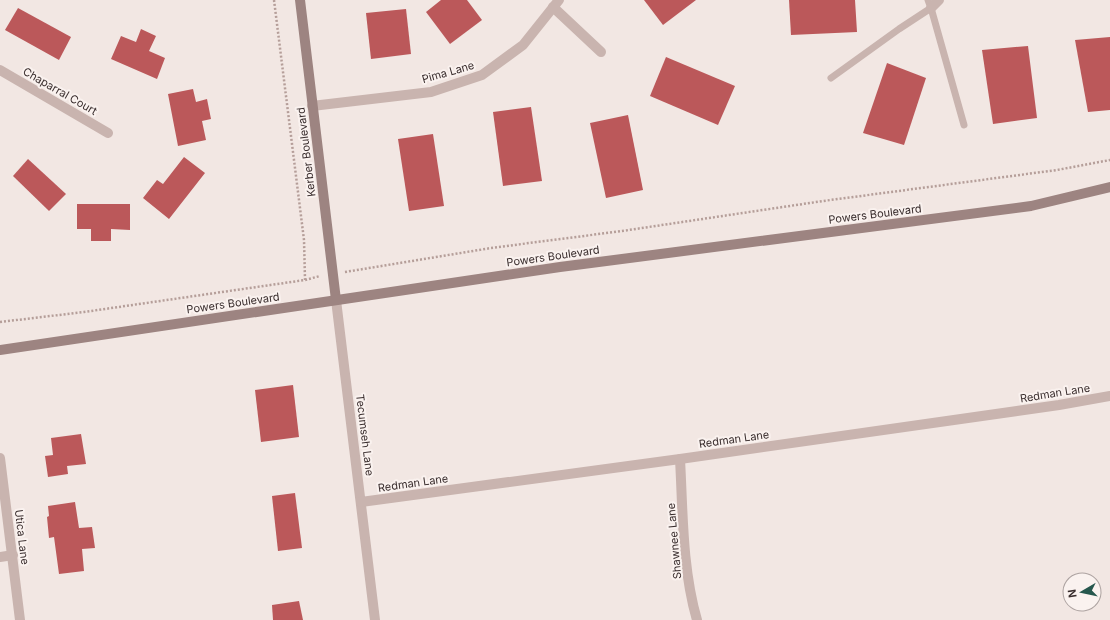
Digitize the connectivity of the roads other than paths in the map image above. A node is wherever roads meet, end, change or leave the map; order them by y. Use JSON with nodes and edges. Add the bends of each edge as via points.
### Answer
{"nodes":[{"id":1,"x":300,"y":0,"type":"edge"},
{"id":2,"x":939,"y":0,"type":"edge"},
{"id":3,"x":556,"y":4,"type":"edge"},
{"id":4,"x":930,"y":4,"type":"edge"},
{"id":5,"x":601,"y":52,"type":"dead end"},
{"id":6,"x":0,"y":70,"type":"edge"},
{"id":7,"x":831,"y":78,"type":"dead end"},
{"id":8,"x":312,"y":106,"type":"junction"},
{"id":9,"x":964,"y":125,"type":"dead end"},
{"id":10,"x":108,"y":133,"type":"dead end"},
{"id":11,"x":1110,"y":187,"type":"edge"},
{"id":12,"x":336,"y":300,"type":"junction"},
{"id":13,"x":0,"y":350,"type":"edge"},
{"id":14,"x":1110,"y":396,"type":"edge"},
{"id":15,"x":0,"y":458,"type":"edge"},
{"id":16,"x":680,"y":459,"type":"junction"},
{"id":17,"x":361,"y":502,"type":"junction"},
{"id":18,"x":13,"y":555,"type":"junction"},
{"id":19,"x":0,"y":557,"type":"edge"},
{"id":20,"x":20,"y":620,"type":"edge"},
{"id":21,"x":375,"y":620,"type":"edge"},
{"id":22,"x":697,"y":620,"type":"edge"}],
"edges":[{"from":1,"to":8,"type":"main road","name":"Kerber Boulevard"},
{"from":2,"to":4,"type":"street"},
{"from":3,"to":5,"type":"street"},
{"from":3,"to":8,"type":"street","name":"Pima Lane","via":[[523,45],[482,75],[431,92]]},
{"from":4,"to":7,"type":"lane"},
{"from":4,"to":9,"type":"lane"},
{"from":6,"to":10,"type":"street","name":"Chaparral Court"},
{"from":8,"to":12,"type":"main road","name":"Kerber Boulevard"},
{"from":11,"to":12,"type":"main road","name":"Powers Boulevard","via":[[1031,206],[560,267]]},
{"from":12,"to":13,"type":"main road","name":"Powers Boulevard"},
{"from":12,"to":17,"type":"street","name":"Tecumseh Lane"},
{"from":14,"to":16,"type":"street","name":"Redman Lane"},
{"from":15,"to":18,"type":"street","name":"Utica Lane"},
{"from":16,"to":17,"type":"street","name":"Redman Lane"},
{"from":16,"to":22,"type":"street","name":"Shawnee Lane","via":[[685,550],[692,603]]},
{"from":17,"to":21,"type":"street","name":"Tecumseh Lane"},
{"from":18,"to":19,"type":"street"},
{"from":18,"to":20,"type":"street","name":"Utica Lane"}]}
